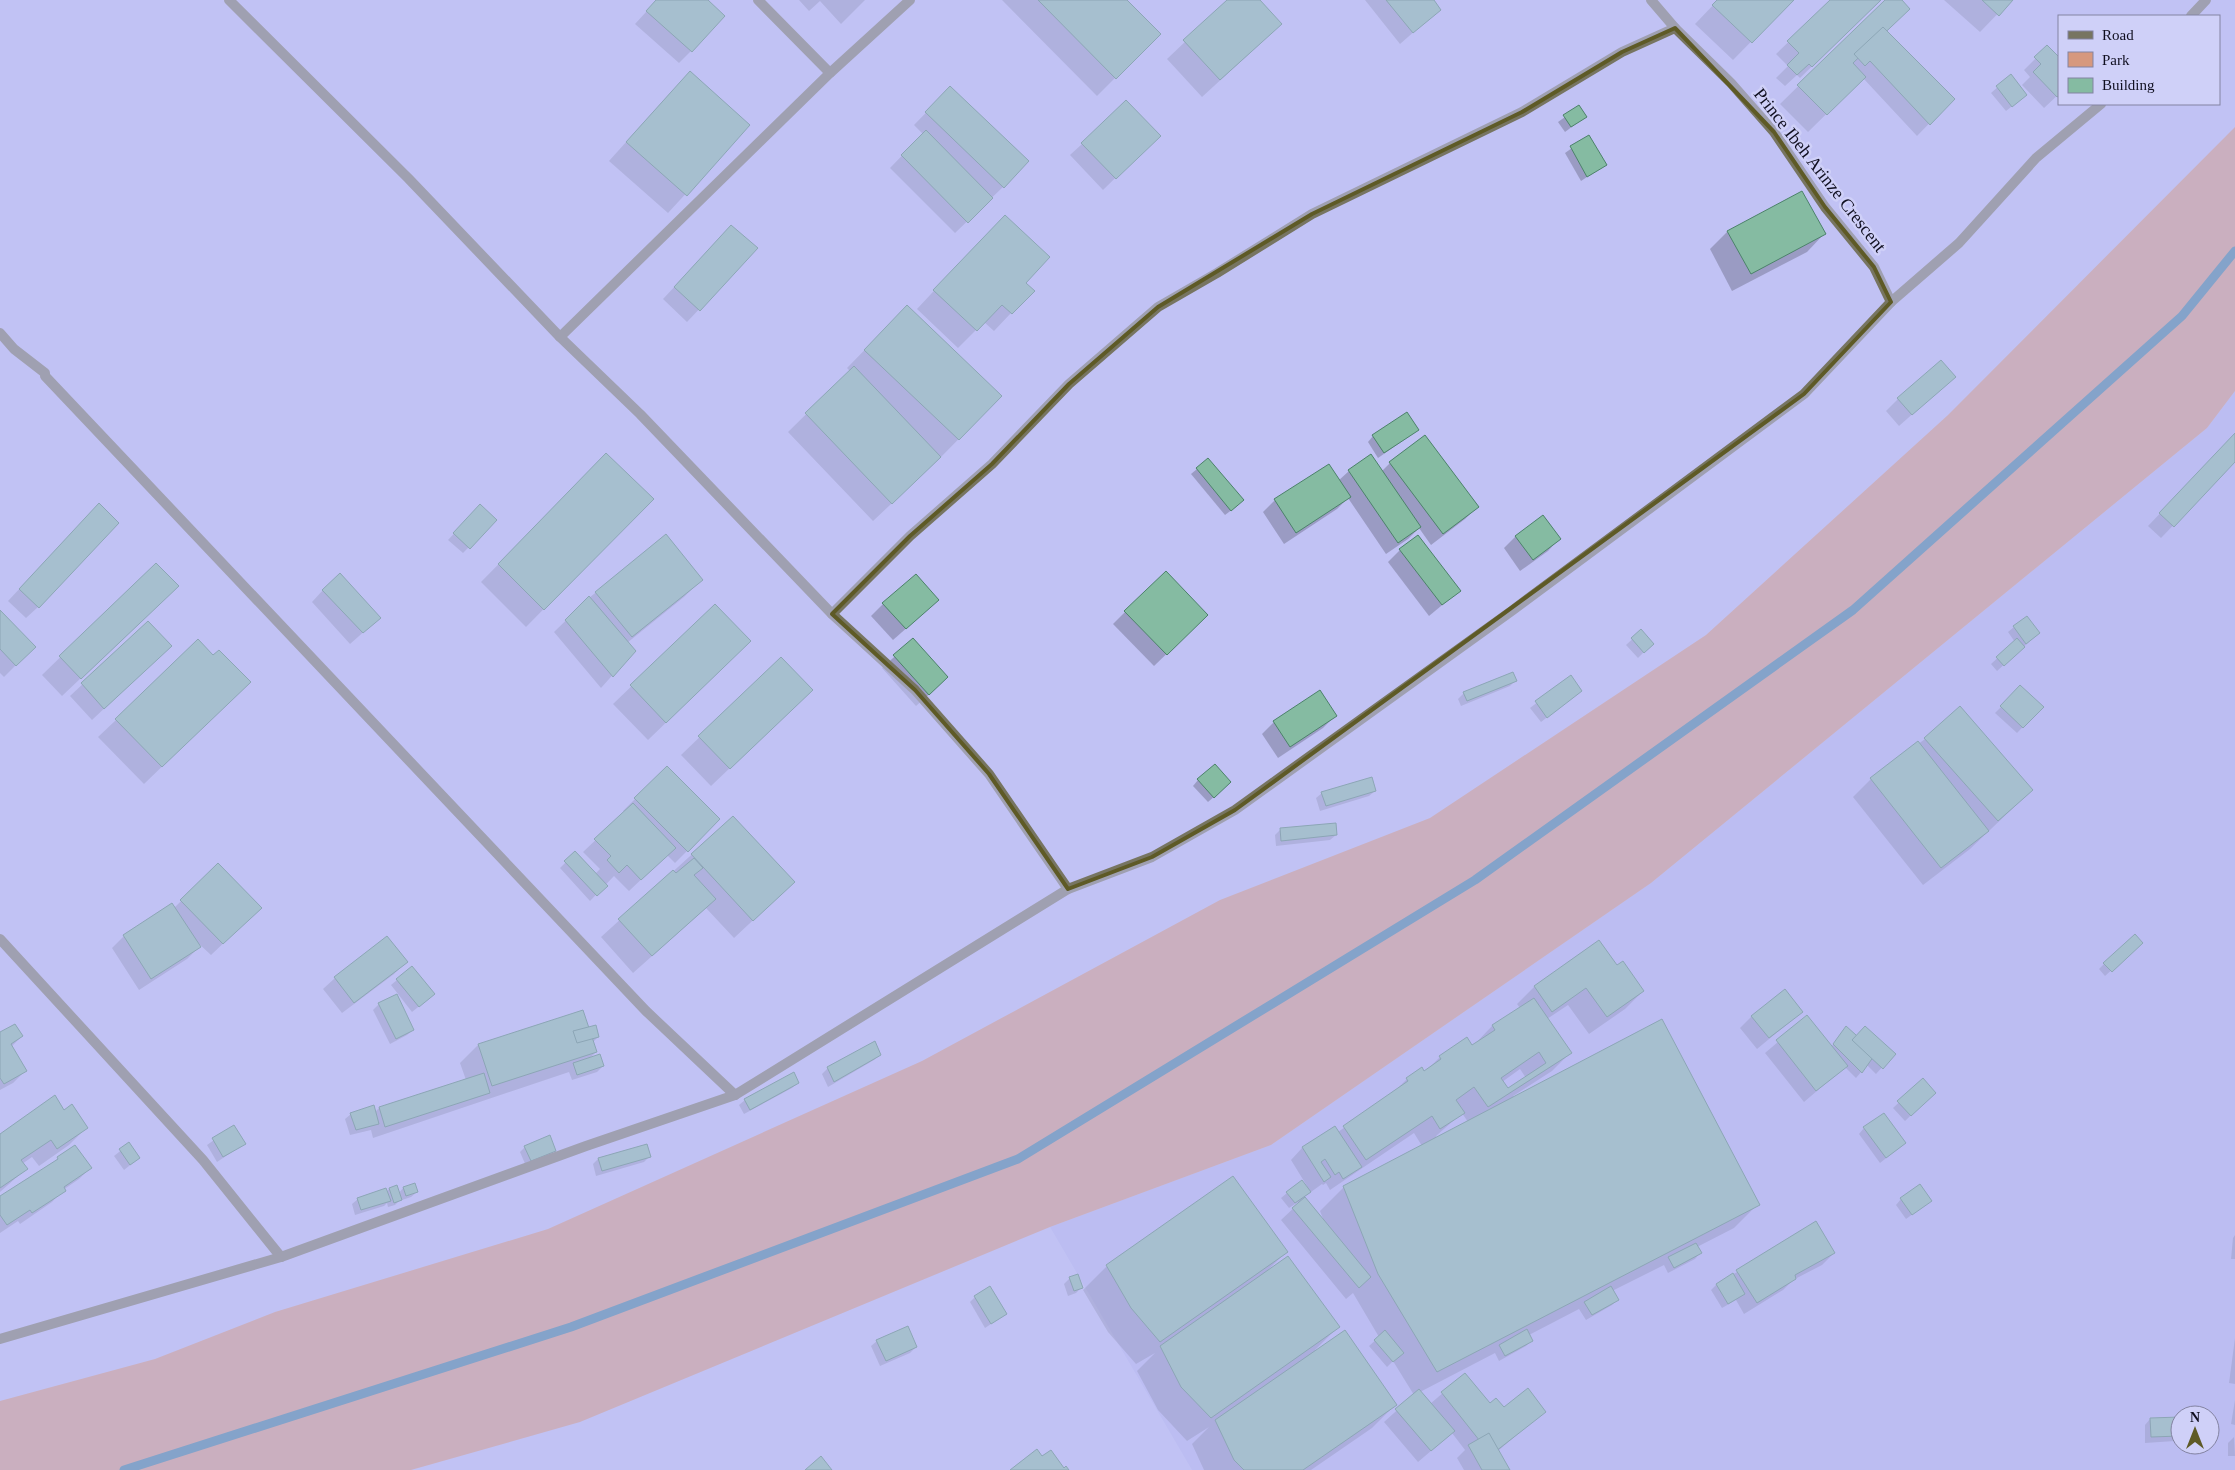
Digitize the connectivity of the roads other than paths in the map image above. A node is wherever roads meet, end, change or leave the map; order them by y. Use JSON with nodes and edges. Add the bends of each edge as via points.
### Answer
{"nodes":[{"id":1,"x":229,"y":0,"type":"edge"},
{"id":2,"x":758,"y":0,"type":"edge"},
{"id":3,"x":910,"y":0,"type":"edge"},
{"id":4,"x":1651,"y":0,"type":"edge"},
{"id":5,"x":2206,"y":0,"type":"edge"},
{"id":6,"x":2192,"y":15,"type":"edge"},
{"id":7,"x":1675,"y":28,"type":"junction"},
{"id":8,"x":830,"y":73,"type":"junction"},
{"id":9,"x":2100,"y":105,"type":"edge"},
{"id":10,"x":1891,"y":302,"type":"junction"},
{"id":11,"x":0,"y":333,"type":"edge"},
{"id":12,"x":560,"y":337,"type":"junction"},
{"id":13,"x":832,"y":614,"type":"junction"},
{"id":14,"x":1068,"y":889,"type":"junction"},
{"id":15,"x":0,"y":939,"type":"edge"},
{"id":16,"x":736,"y":1095,"type":"junction"},
{"id":17,"x":281,"y":1257,"type":"junction"},
{"id":18,"x":0,"y":1339,"type":"edge"}],
"edges":[{"from":1,"to":12,"type":"street","via":[[408,178]]},
{"from":2,"to":8,"type":"street"},
{"from":3,"to":8,"type":"street"},
{"from":4,"to":7,"type":"street","name":"Prince Ibeh Arinze Crescent"},
{"from":5,"to":6,"type":"street"},
{"from":7,"to":10,"type":"street","name":"Prince Ibeh Arinze Crescent","via":[[1731,83],[1774,132],[1825,207],[1874,267]]},
{"from":7,"to":13,"type":"street","via":[[1622,52],[1522,112],[1312,214],[1158,307],[1069,384],[992,464],[910,536]]},
{"from":8,"to":12,"type":"street"},
{"from":9,"to":10,"type":"street","via":[[2036,158],[1959,244]]},
{"from":10,"to":14,"type":"street","via":[[1804,394],[1235,810],[1152,857]]},
{"from":11,"to":16,"type":"street","via":[[14,349],[45,373],[44,376],[646,1011]]},
{"from":12,"to":13,"type":"street","via":[[640,414]]},
{"from":13,"to":14,"type":"street","via":[[914,690],[989,774]]},
{"from":14,"to":16,"type":"street"},
{"from":15,"to":17,"type":"street","via":[[203,1160]]},
{"from":16,"to":17,"type":"street"},
{"from":17,"to":18,"type":"street"}]}
